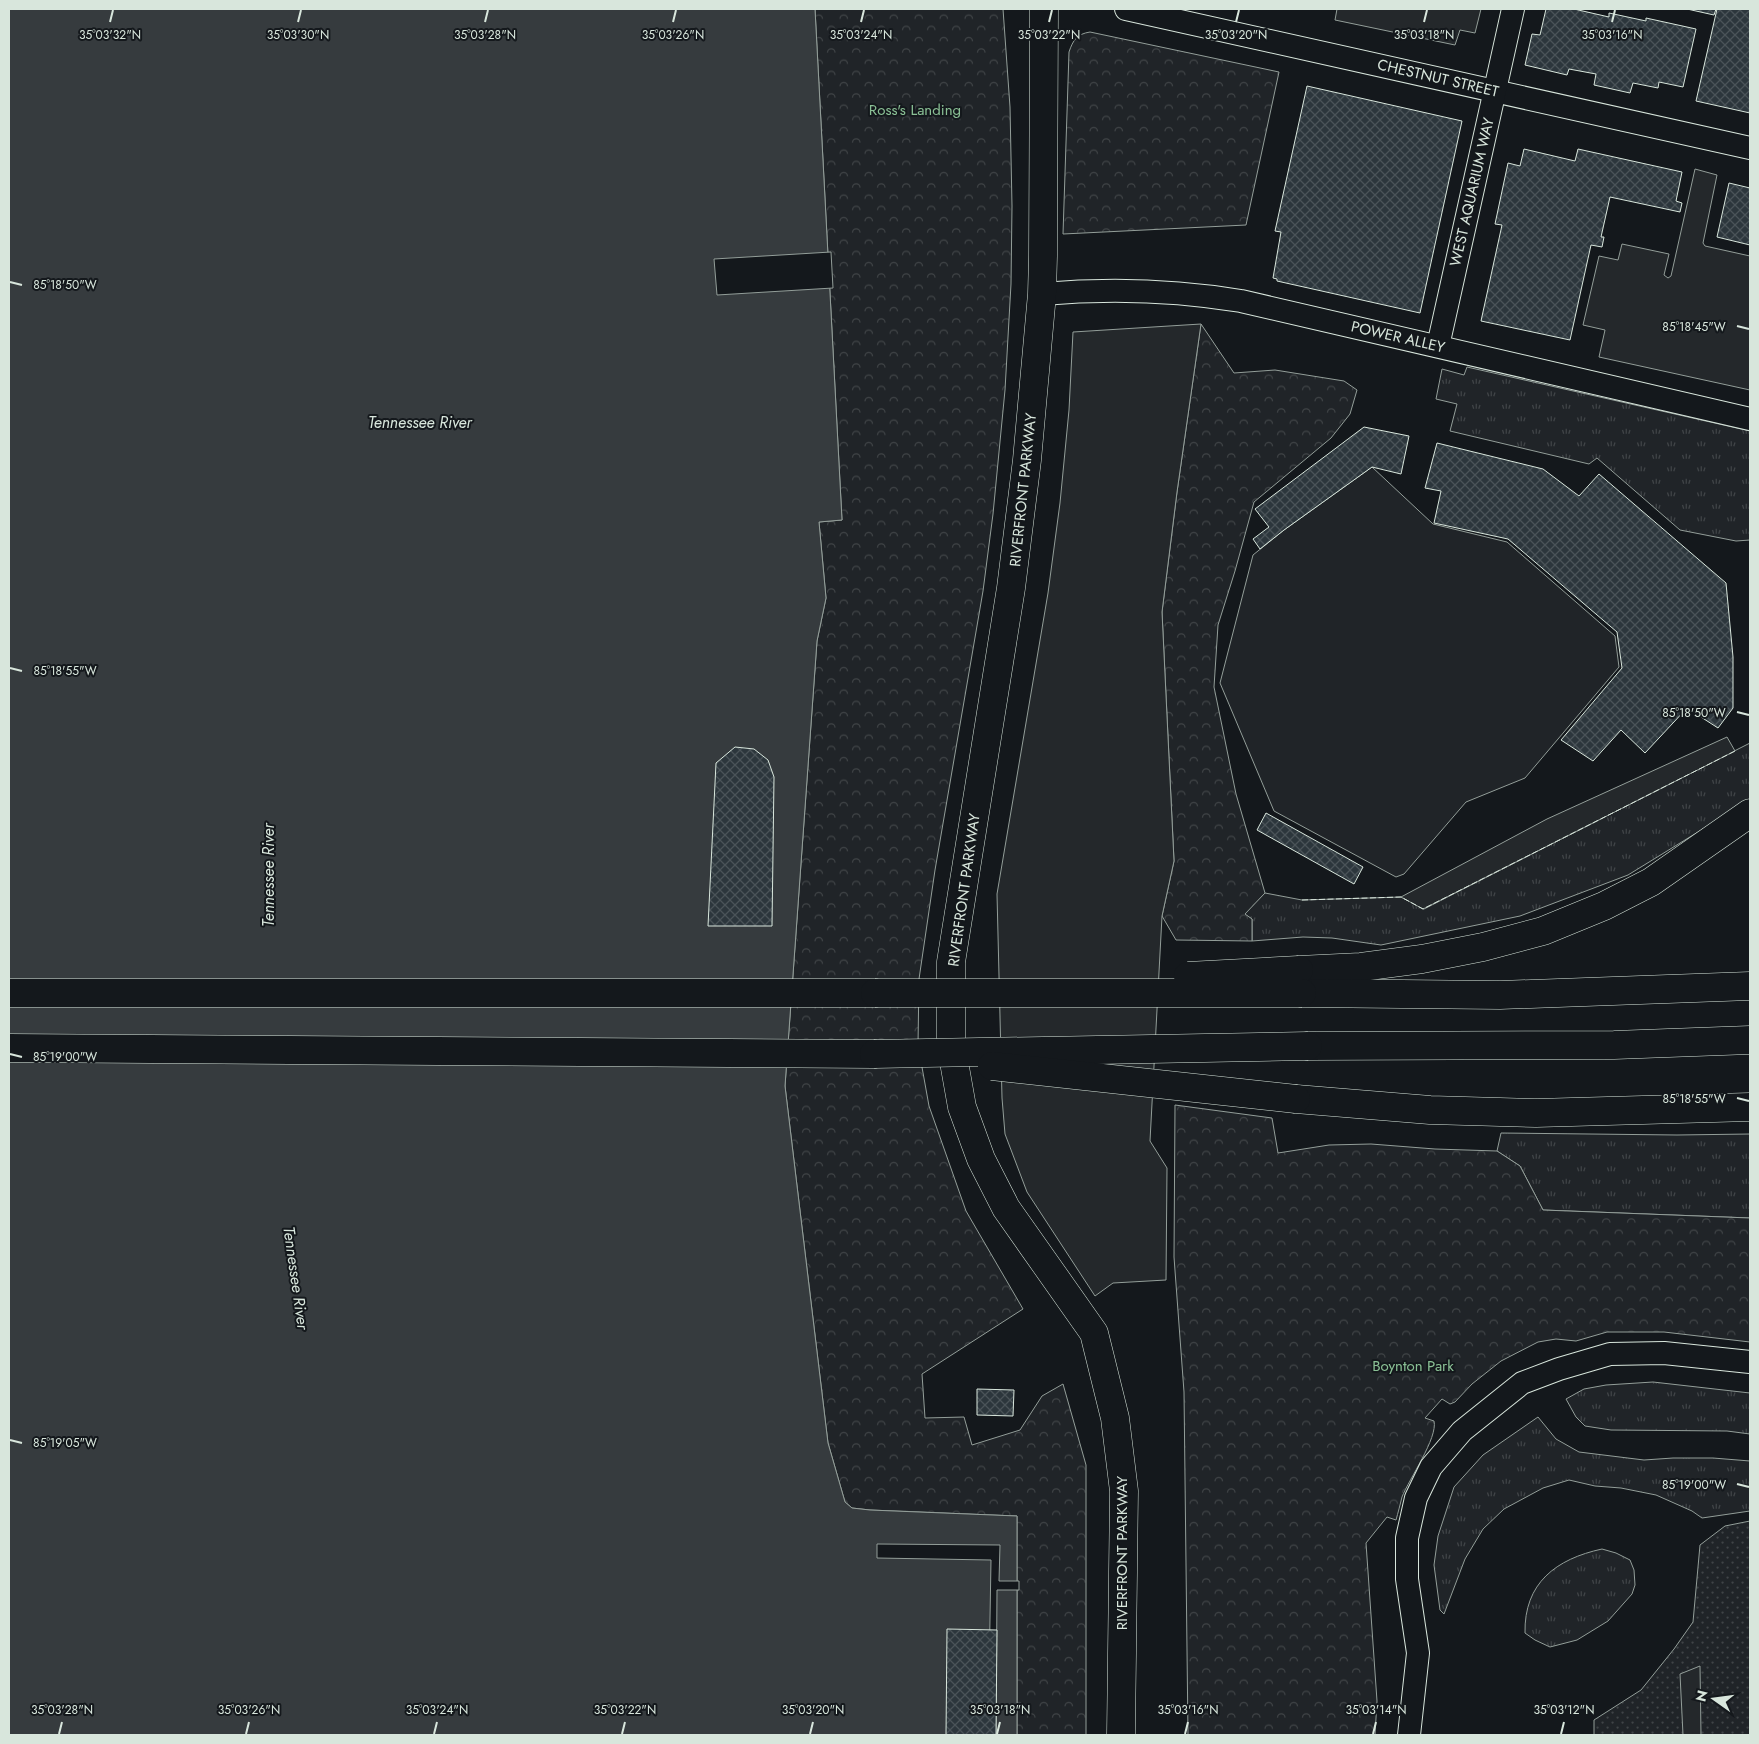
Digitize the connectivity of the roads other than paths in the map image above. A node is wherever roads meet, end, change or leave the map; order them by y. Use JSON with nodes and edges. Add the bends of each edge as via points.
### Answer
{"nodes":[{"id":1,"x":1044,"y":9,"type":"edge"},
{"id":2,"x":1126,"y":9,"type":"edge"},
{"id":3,"x":1513,"y":9,"type":"edge"},
{"id":4,"x":1495,"y":91,"type":"junction"},
{"id":5,"x":1750,"y":148,"type":"edge"},
{"id":6,"x":1042,"y":294,"type":"junction"},
{"id":7,"x":1438,"y":346,"type":"junction"},
{"id":8,"x":1750,"y":419,"type":"edge"},
{"id":9,"x":1750,"y":812,"type":"edge"},
{"id":10,"x":1750,"y":836,"type":"edge"},
{"id":11,"x":1652,"y":882,"type":"junction"},
{"id":12,"x":1300,"y":981,"type":"junction"},
{"id":13,"x":1750,"y":986,"type":"edge"},
{"id":14,"x":9,"y":992,"type":"edge"},
{"id":15,"x":1750,"y":1040,"type":"edge"},
{"id":16,"x":9,"y":1048,"type":"edge"},
{"id":17,"x":874,"y":1054,"type":"junction"},
{"id":18,"x":1750,"y":1107,"type":"edge"},
{"id":19,"x":1750,"y":1362,"type":"edge"},
{"id":20,"x":1120,"y":1735,"type":"edge"},
{"id":21,"x":1409,"y":1735,"type":"edge"}],
"edges":[{"from":1,"to":6,"type":"main road","name":"RIVERFRONT PARKWAY"},
{"from":2,"to":4,"type":"street","name":"CHESTNUT STREET"},
{"from":3,"to":4,"type":"street","name":"WEST AQUARIUM WAY"},
{"from":4,"to":5,"type":"street","name":"CHESTNUT STREET"},
{"from":4,"to":7,"type":"street","name":"WEST AQUARIUM WAY"},
{"from":6,"to":7,"type":"street","name":"POWER ALLEY","via":[[1117,290],[1211,296]]},
{"from":6,"to":20,"type":"main road","name":"RIVERFRONT PARKWAY","via":[[1011,588],[952,962],[951,1045],[962,1107],[981,1160],[1006,1208],[1094,1333],[1115,1418],[1124,1491]]},
{"from":7,"to":8,"type":"street","name":"POWER ALLEY"},
{"from":9,"to":11,"type":"main road"},
{"from":10,"to":11,"type":"main road"},
{"from":11,"to":12,"type":"main road","via":[[1543,931],[1483,947],[1360,967]]},
{"from":12,"to":13,"type":"main road","via":[[1500,996]]},
{"from":12,"to":14,"type":"main road","bridge":true,"via":[[874,993]]},
{"from":15,"to":17,"type":"main road","bridge":true},
{"from":16,"to":17,"type":"main road"},
{"from":17,"to":18,"type":"main road","bridge":true,"via":[[1430,1110],[1536,1113]]},
{"from":19,"to":21,"type":"street","via":[[1664,1353],[1610,1354],[1522,1383],[1462,1431],[1431,1468],[1416,1498],[1407,1538],[1407,1579],[1418,1653]]}]}
